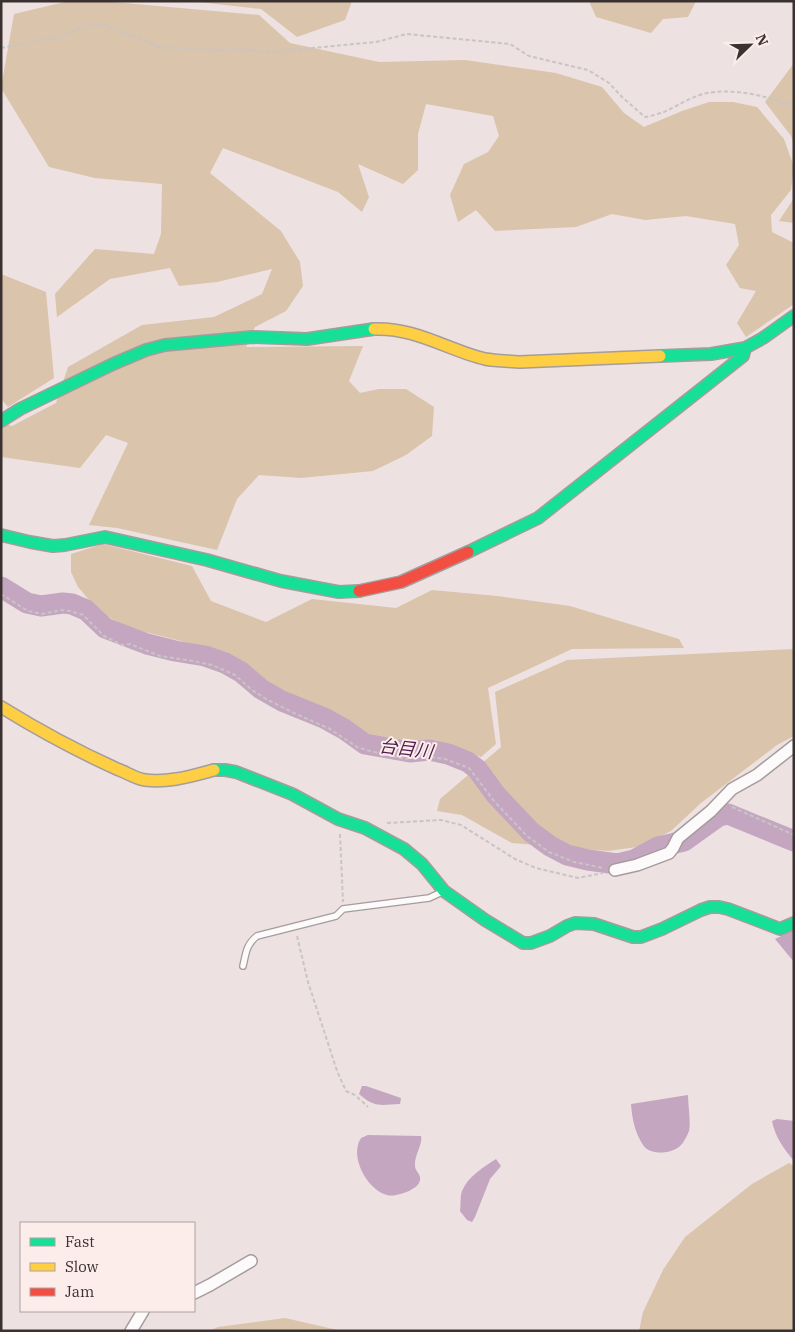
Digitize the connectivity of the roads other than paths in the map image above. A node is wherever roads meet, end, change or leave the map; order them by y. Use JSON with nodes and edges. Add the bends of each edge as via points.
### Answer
{"nodes":[{"id":1,"x":794,"y":316,"type":"edge"},
{"id":2,"x":745,"y":348,"type":"junction"},
{"id":3,"x":1,"y":421,"type":"edge"},
{"id":4,"x":1,"y":535,"type":"edge"},
{"id":5,"x":1,"y":707,"type":"edge"},
{"id":6,"x":794,"y":746,"type":"edge"},
{"id":7,"x":615,"y":870,"type":"road end"},
{"id":8,"x":444,"y":891,"type":"junction"},
{"id":9,"x":794,"y":923,"type":"edge"},
{"id":10,"x":243,"y":966,"type":"dead end"},
{"id":11,"x":250,"y":1262,"type":"dead end"},
{"id":12,"x":195,"y":1292,"type":"edge"},
{"id":13,"x":142,"y":1312,"type":"edge"},
{"id":14,"x":131,"y":1331,"type":"edge"}],
"edges":[{"from":1,"to":2,"type":"street"},
{"from":2,"to":3,"type":"street","via":[[711,354],[520,362],[486,359],[425,337],[376,329],[308,339],[252,337],[184,343],[137,353]]},
{"from":2,"to":4,"type":"street","via":[[743,356],[538,518],[401,582],[356,592],[339,592],[281,581],[105,537],[52,546]]},
{"from":5,"to":8,"type":"street","via":[[88,756],[143,780],[177,780],[224,770],[292,794],[404,849],[422,864]]},
{"from":6,"to":7,"type":"street","via":[[732,788],[669,853]]},
{"from":8,"to":9,"type":"street","via":[[485,920],[523,942],[531,943],[575,923],[594,924],[641,937],[710,907],[728,909],[780,928]]},
{"from":8,"to":10,"type":"lane","via":[[429,898],[344,909],[336,916],[257,936],[247,947]]},
{"from":11,"to":12,"type":"street"},
{"from":13,"to":14,"type":"street"}]}
